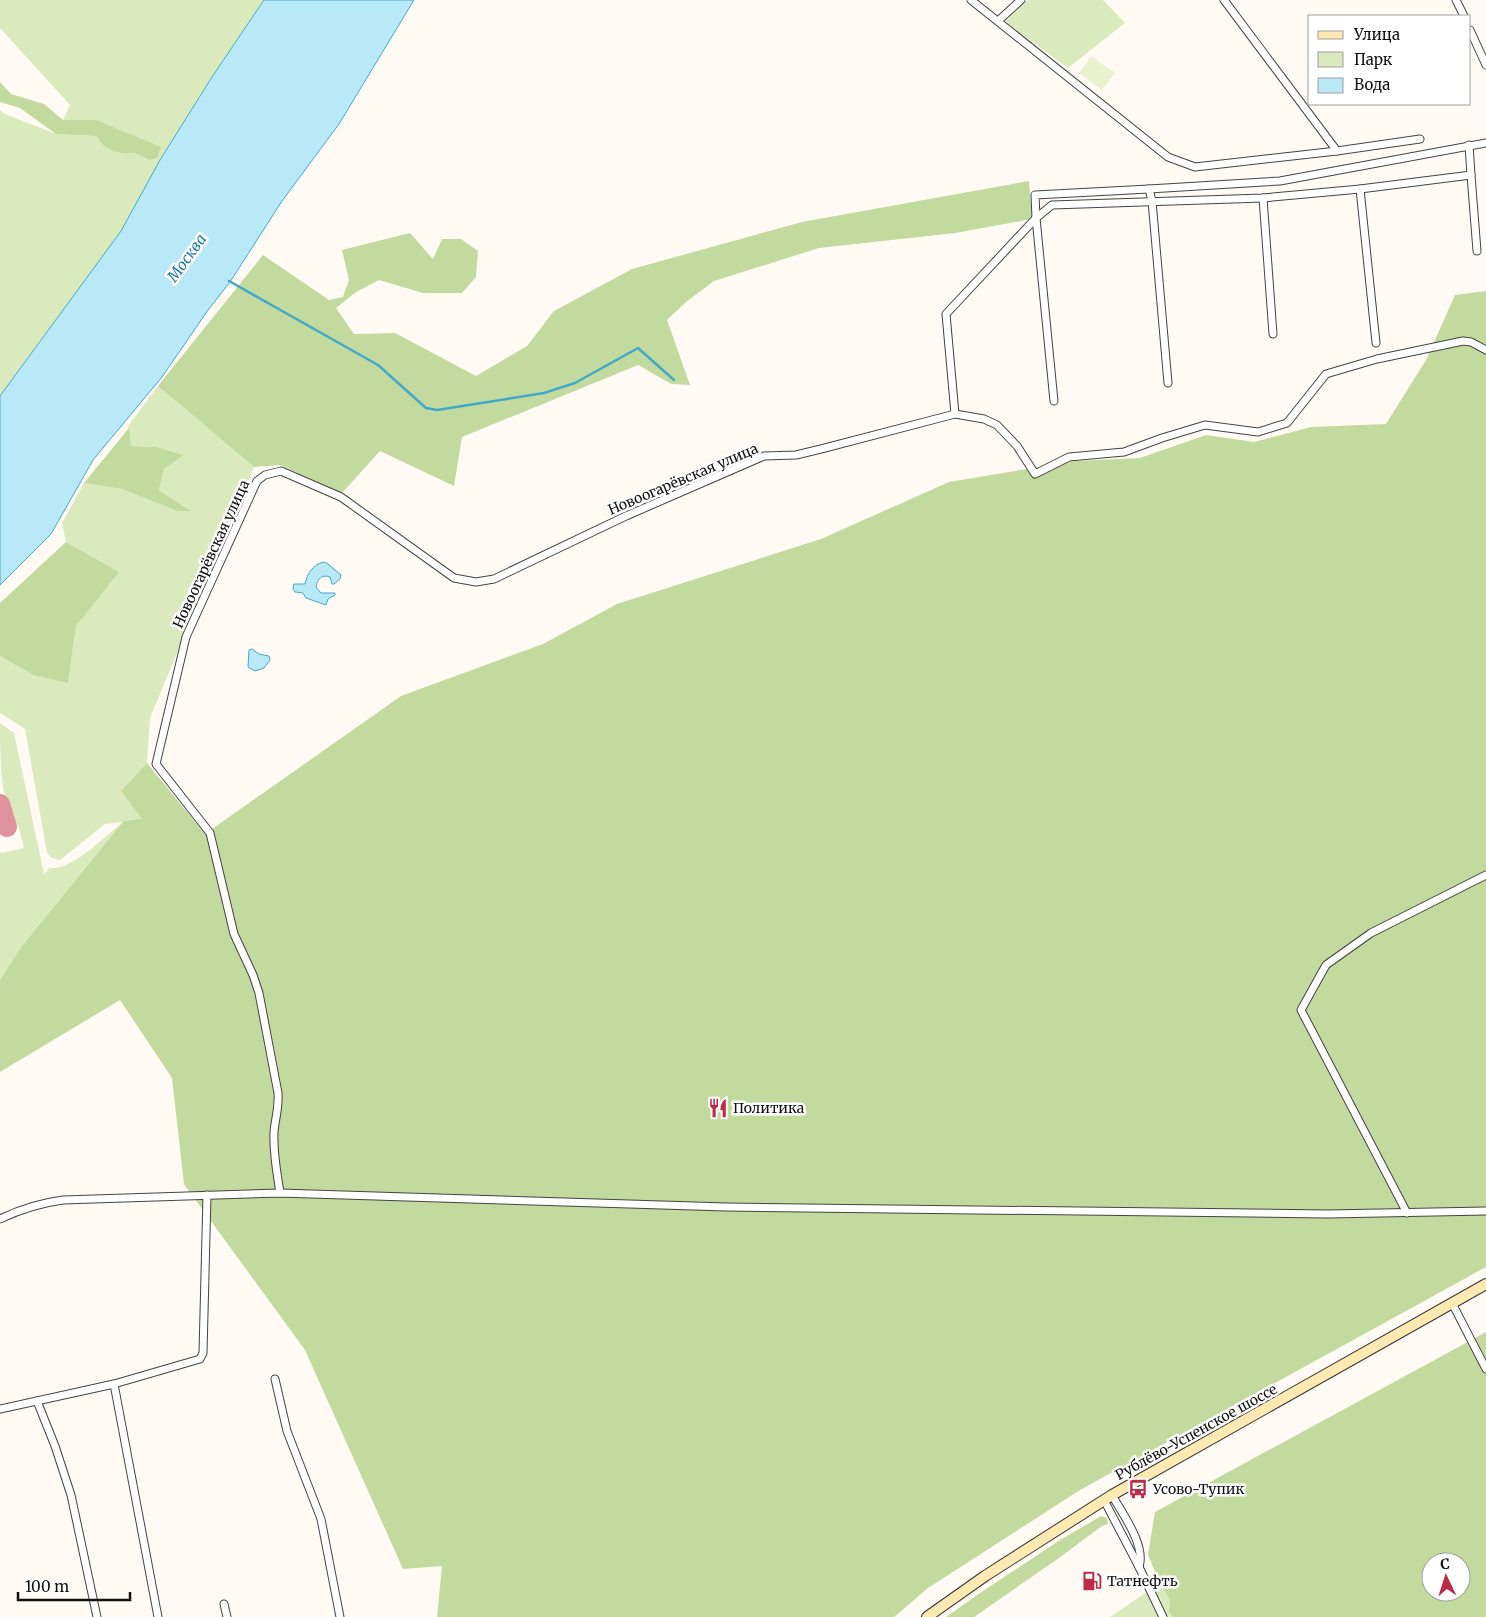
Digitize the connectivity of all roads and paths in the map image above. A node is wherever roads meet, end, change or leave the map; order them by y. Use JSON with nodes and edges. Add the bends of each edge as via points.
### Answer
{"nodes":[{"id":1,"x":971,"y":0,"type":"edge"},
{"id":2,"x":1022,"y":0,"type":"edge"},
{"id":3,"x":1224,"y":0,"type":"edge"},
{"id":4,"x":1456,"y":0,"type":"edge"},
{"id":5,"x":1464,"y":15,"type":"edge"},
{"id":6,"x":998,"y":21,"type":"junction"},
{"id":7,"x":1471,"y":32,"type":"edge"},
{"id":8,"x":1486,"y":65,"type":"edge"},
{"id":9,"x":1420,"y":139,"type":"dead end"},
{"id":10,"x":1486,"y":143,"type":"edge"},
{"id":11,"x":1469,"y":145,"type":"junction"},
{"id":12,"x":1337,"y":151,"type":"junction"},
{"id":13,"x":1471,"y":175,"type":"junction"},
{"id":14,"x":1150,"y":189,"type":"junction"},
{"id":15,"x":1360,"y":189,"type":"junction"},
{"id":16,"x":1262,"y":198,"type":"junction"},
{"id":17,"x":1152,"y":201,"type":"junction"},
{"id":18,"x":1036,"y":218,"type":"junction"},
{"id":19,"x":1477,"y":251,"type":"dead end"},
{"id":20,"x":1273,"y":334,"type":"dead end"},
{"id":21,"x":1376,"y":343,"type":"dead end"},
{"id":22,"x":1486,"y":350,"type":"edge"},
{"id":23,"x":1168,"y":383,"type":"dead end"},
{"id":24,"x":1054,"y":401,"type":"dead end"},
{"id":25,"x":955,"y":414,"type":"junction"},
{"id":26,"x":1486,"y":875,"type":"edge"},
{"id":27,"x":280,"y":1193,"type":"junction"},
{"id":28,"x":207,"y":1195,"type":"junction"},
{"id":29,"x":1486,"y":1211,"type":"edge"},
{"id":30,"x":1407,"y":1213,"type":"junction"},
{"id":31,"x":0,"y":1219,"type":"edge"},
{"id":32,"x":1486,"y":1284,"type":"edge"},
{"id":33,"x":1452,"y":1303,"type":"junction"},
{"id":34,"x":1486,"y":1369,"type":"edge"},
{"id":35,"x":274,"y":1379,"type":"dead end"},
{"id":36,"x":114,"y":1384,"type":"junction"},
{"id":37,"x":37,"y":1401,"type":"junction"},
{"id":38,"x":0,"y":1409,"type":"edge"},
{"id":39,"x":1108,"y":1498,"type":"junction"},
{"id":40,"x":224,"y":1604,"type":"dead end"},
{"id":41,"x":97,"y":1617,"type":"edge"},
{"id":42,"x":158,"y":1617,"type":"edge"},
{"id":43,"x":226,"y":1617,"type":"edge"},
{"id":44,"x":340,"y":1617,"type":"edge"},
{"id":45,"x":926,"y":1617,"type":"edge"},
{"id":46,"x":1162,"y":1617,"type":"edge"}],
"edges":[{"from":1,"to":6,"type":"street"},
{"from":2,"to":6,"type":"street"},
{"from":3,"to":12,"type":"street"},
{"from":4,"to":5,"type":"street"},
{"from":6,"to":12,"type":"street","via":[[1168,157],[1195,167]]},
{"from":7,"to":8,"type":"street"},
{"from":9,"to":12,"type":"street"},
{"from":10,"to":11,"type":"street"},
{"from":11,"to":13,"type":"street"},
{"from":11,"to":14,"type":"street","via":[[1280,181]]},
{"from":13,"to":15,"type":"street"},
{"from":13,"to":19,"type":"street"},
{"from":14,"to":17,"type":"street"},
{"from":14,"to":18,"type":"street","via":[[1035,195]]},
{"from":15,"to":16,"type":"street"},
{"from":15,"to":21,"type":"street"},
{"from":16,"to":17,"type":"street"},
{"from":16,"to":20,"type":"street"},
{"from":17,"to":18,"type":"street","via":[[1052,205]]},
{"from":17,"to":23,"type":"street"},
{"from":18,"to":24,"type":"street"},
{"from":18,"to":25,"type":"street","via":[[946,314]]},
{"from":22,"to":25,"type":"street","name":"Новоогарёвская улица","via":[[1463,341],[1377,359],[1326,374],[1287,423],[1258,432],[1204,426],[1124,452],[1069,456],[1035,474],[1017,446],[997,425],[984,419]]},
{"from":25,"to":27,"type":"street","name":"Новоогарёвская улица","via":[[796,455],[764,456],[626,516],[494,579],[476,582],[454,578],[341,498],[281,471],[264,475],[257,481],[186,637],[156,764],[210,833],[234,934],[259,993],[278,1094],[274,1146]]},
{"from":26,"to":30,"type":"street","via":[[1371,933],[1326,965],[1302,1010]]},
{"from":27,"to":28,"type":"street"},
{"from":27,"to":30,"type":"street","via":[[726,1207]]},
{"from":28,"to":31,"type":"street","via":[[41,1202]]},
{"from":28,"to":36,"type":"street","via":[[203,1353],[195,1361]]},
{"from":29,"to":30,"type":"street"},
{"from":32,"to":33,"type":"main road","name":"Рублёво-Успенское шоссе"},
{"from":33,"to":34,"type":"street"},
{"from":33,"to":39,"type":"main road","name":"Рублёво-Успенское шоссе"},
{"from":35,"to":44,"type":"street","via":[[286,1431],[321,1519]]},
{"from":36,"to":37,"type":"street"},
{"from":36,"to":42,"type":"street"},
{"from":37,"to":38,"type":"street"},
{"from":37,"to":41,"type":"street","via":[[71,1495]]},
{"from":39,"to":45,"type":"main road","name":"Рублёво-Успенское шоссе"},
{"from":39,"to":46,"type":"street","via":[[1140,1547],[1142,1559],[1139,1567]]},
{"from":40,"to":43,"type":"street"}]}
